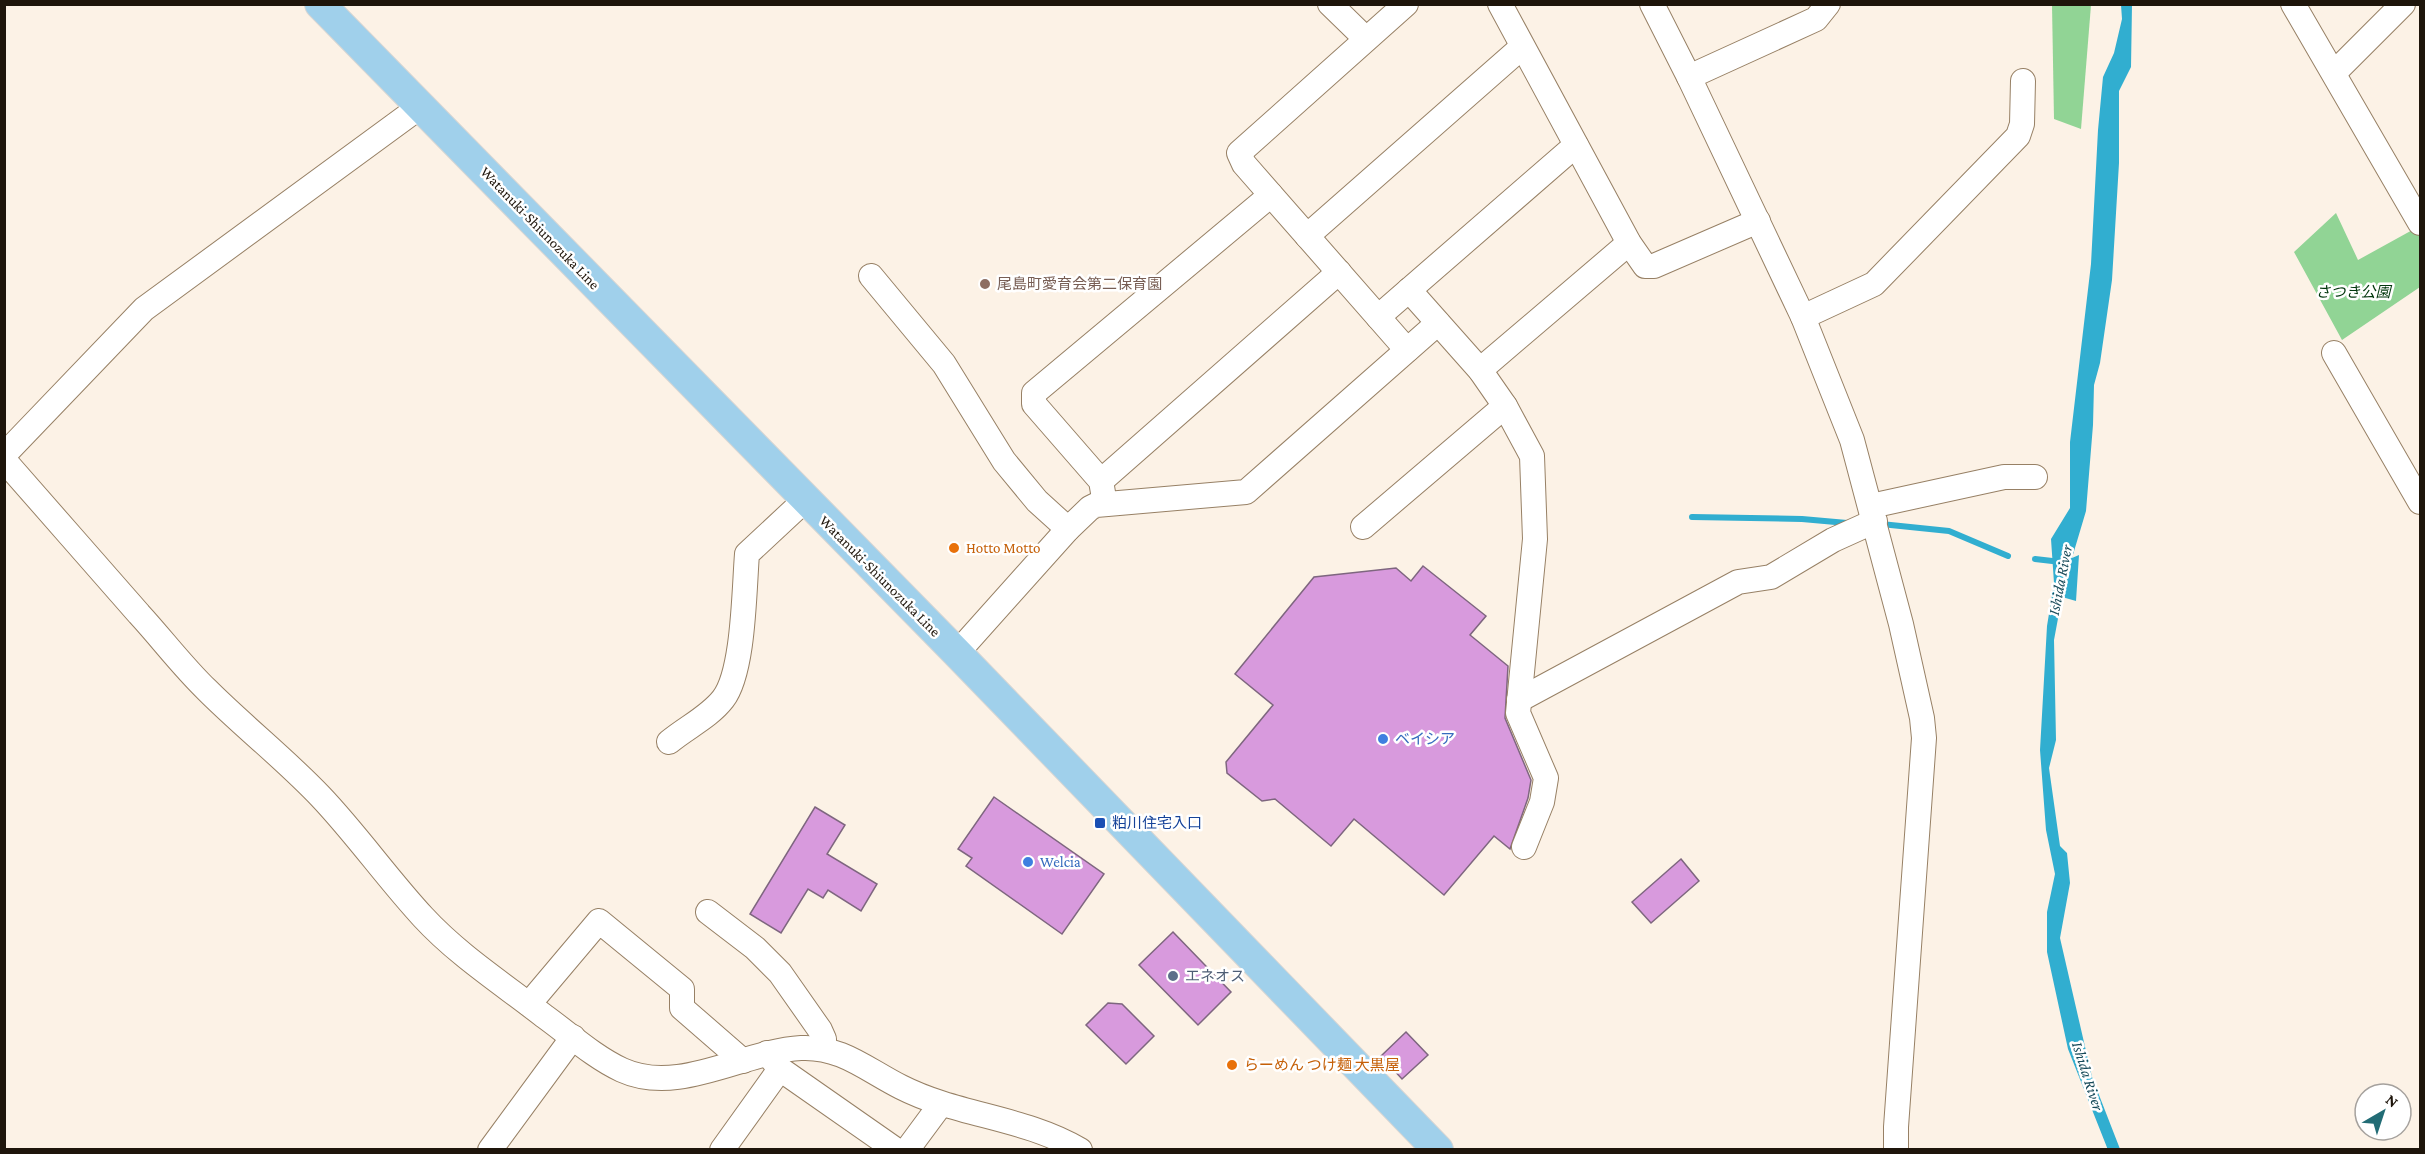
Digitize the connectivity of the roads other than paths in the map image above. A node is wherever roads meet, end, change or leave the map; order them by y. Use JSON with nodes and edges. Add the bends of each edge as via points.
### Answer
{"nodes":[{"id":1,"x":320,"y":4,"type":"edge"},
{"id":2,"x":1330,"y":4,"type":"edge"},
{"id":3,"x":1406,"y":4,"type":"edge"},
{"id":4,"x":1500,"y":4,"type":"edge"},
{"id":5,"x":1653,"y":4,"type":"edge"},
{"id":6,"x":1828,"y":4,"type":"edge"},
{"id":7,"x":2293,"y":4,"type":"edge"},
{"id":8,"x":2403,"y":4,"type":"edge"},
{"id":9,"x":1366,"y":39,"type":"junction"},
{"id":10,"x":1522,"y":47,"type":"junction"},
{"id":11,"x":2334,"y":73,"type":"junction"},
{"id":12,"x":1689,"y":77,"type":"junction"},
{"id":13,"x":2023,"y":81,"type":"dead end"},
{"id":14,"x":421,"y":106,"type":"junction"},
{"id":15,"x":1576,"y":145,"type":"junction"},
{"id":16,"x":1271,"y":195,"type":"junction"},
{"id":17,"x":1758,"y":221,"type":"junction"},
{"id":18,"x":2421,"y":223,"type":"edge"},
{"id":19,"x":1307,"y":236,"type":"junction"},
{"id":20,"x":1629,"y":243,"type":"junction"},
{"id":21,"x":1339,"y":272,"type":"junction"},
{"id":22,"x":871,"y":276,"type":"dead end"},
{"id":23,"x":1409,"y":290,"type":"junction"},
{"id":24,"x":1378,"y":317,"type":"junction"},
{"id":25,"x":1803,"y":317,"type":"junction"},
{"id":26,"x":1438,"y":323,"type":"junction"},
{"id":27,"x":1407,"y":350,"type":"junction"},
{"id":28,"x":2334,"y":353,"type":"dead end"},
{"id":29,"x":1480,"y":370,"type":"junction"},
{"id":30,"x":1505,"y":406,"type":"junction"},
{"id":31,"x":4,"y":455,"type":"edge"},
{"id":32,"x":4,"y":460,"type":"edge"},
{"id":33,"x":2035,"y":477,"type":"dead end"},
{"id":34,"x":1103,"y":493,"type":"junction"},
{"id":35,"x":805,"y":500,"type":"junction"},
{"id":36,"x":2421,"y":502,"type":"edge"},
{"id":37,"x":1874,"y":514,"type":"junction"},
{"id":38,"x":1362,"y":527,"type":"dead end"},
{"id":39,"x":1068,"y":529,"type":"junction"},
{"id":40,"x":957,"y":653,"type":"junction"},
{"id":41,"x":1519,"y":700,"type":"junction"},
{"id":42,"x":669,"y":742,"type":"dead end"},
{"id":43,"x":1524,"y":847,"type":"dead end"},
{"id":44,"x":708,"y":912,"type":"dead end"},
{"id":45,"x":529,"y":1004,"type":"junction"},
{"id":46,"x":573,"y":1037,"type":"junction"},
{"id":47,"x":824,"y":1049,"type":"junction"},
{"id":48,"x":743,"y":1061,"type":"junction"},
{"id":49,"x":774,"y":1061,"type":"junction"},
{"id":50,"x":940,"y":1104,"type":"junction"},
{"id":51,"x":490,"y":1149,"type":"edge"},
{"id":52,"x":722,"y":1149,"type":"edge"},
{"id":53,"x":896,"y":1149,"type":"edge"},
{"id":54,"x":907,"y":1149,"type":"edge"},
{"id":55,"x":1080,"y":1149,"type":"edge"},
{"id":56,"x":1438,"y":1149,"type":"edge"},
{"id":57,"x":1896,"y":1149,"type":"edge"}],
"edges":[{"from":1,"to":14,"type":"main road","name":"Watanuki-Shiunozuka Line"},
{"from":2,"to":9,"type":"street"},
{"from":3,"to":9,"type":"street"},
{"from":4,"to":10,"type":"street"},
{"from":5,"to":12,"type":"street"},
{"from":6,"to":12,"type":"street","via":[[1816,19]]},
{"from":7,"to":11,"type":"street"},
{"from":8,"to":11,"type":"street"},
{"from":9,"to":16,"type":"street","via":[[1242,148],[1240,158]]},
{"from":10,"to":15,"type":"street"},
{"from":10,"to":19,"type":"street"},
{"from":11,"to":18,"type":"street"},
{"from":12,"to":17,"type":"street"},
{"from":13,"to":25,"type":"street","via":[[2018,136],[1874,284]]},
{"from":14,"to":31,"type":"street","via":[[144,309]]},
{"from":14,"to":35,"type":"main road","name":"Watanuki-Shiunozuka Line"},
{"from":15,"to":20,"type":"street"},
{"from":15,"to":23,"type":"street"},
{"from":16,"to":19,"type":"street"},
{"from":16,"to":34,"type":"street","via":[[1034,393],[1034,404]]},
{"from":17,"to":20,"type":"street","via":[[1654,266],[1645,266]]},
{"from":17,"to":25,"type":"street"},
{"from":19,"to":21,"type":"street"},
{"from":20,"to":29,"type":"street"},
{"from":21,"to":24,"type":"street"},
{"from":21,"to":34,"type":"street"},
{"from":22,"to":39,"type":"street","via":[[944,364],[1004,461],[1037,501]]},
{"from":23,"to":24,"type":"street"},
{"from":23,"to":26,"type":"street"},
{"from":24,"to":27,"type":"street"},
{"from":25,"to":37,"type":"street","via":[[1852,440]]},
{"from":26,"to":27,"type":"street"},
{"from":26,"to":29,"type":"street"},
{"from":27,"to":34,"type":"street","via":[[1246,492]]},
{"from":28,"to":36,"type":"street"},
{"from":29,"to":30,"type":"street"},
{"from":30,"to":38,"type":"street"},
{"from":30,"to":41,"type":"street","via":[[1532,456],[1535,540]]},
{"from":32,"to":45,"type":"street","via":[[206,689],[322,798],[424,918],[471,961]]},
{"from":33,"to":37,"type":"street","via":[[2004,477]]},
{"from":34,"to":39,"type":"street"},
{"from":35,"to":40,"type":"main road","name":"Watanuki-Shiunozuka Line"},
{"from":35,"to":42,"type":"street","via":[[747,554],[738,657],[731,688],[712,711]]},
{"from":37,"to":41,"type":"street","via":[[1771,577],[1738,582]]},
{"from":37,"to":57,"type":"street","via":[[1924,738]]},
{"from":39,"to":40,"type":"street"},
{"from":40,"to":56,"type":"main road","name":"Watanuki-Shiunozuka Line"},
{"from":41,"to":43,"type":"street","via":[[1518,713],[1546,778],[1542,802]]},
{"from":44,"to":47,"type":"street","via":[[780,973],[820,1030]]},
{"from":45,"to":46,"type":"street"},
{"from":45,"to":48,"type":"street","via":[[599,921],[682,990],[682,1008]]},
{"from":46,"to":48,"type":"street","via":[[623,1071],[646,1077],[683,1076]]},
{"from":46,"to":51,"type":"street"},
{"from":47,"to":49,"type":"street","via":[[801,1048]]},
{"from":47,"to":50,"type":"street","via":[[852,1058],[900,1087]]},
{"from":48,"to":49,"type":"street"},
{"from":49,"to":52,"type":"street"},
{"from":49,"to":53,"type":"street"},
{"from":50,"to":54,"type":"street"},
{"from":50,"to":55,"type":"street","via":[[1022,1123]]}]}
